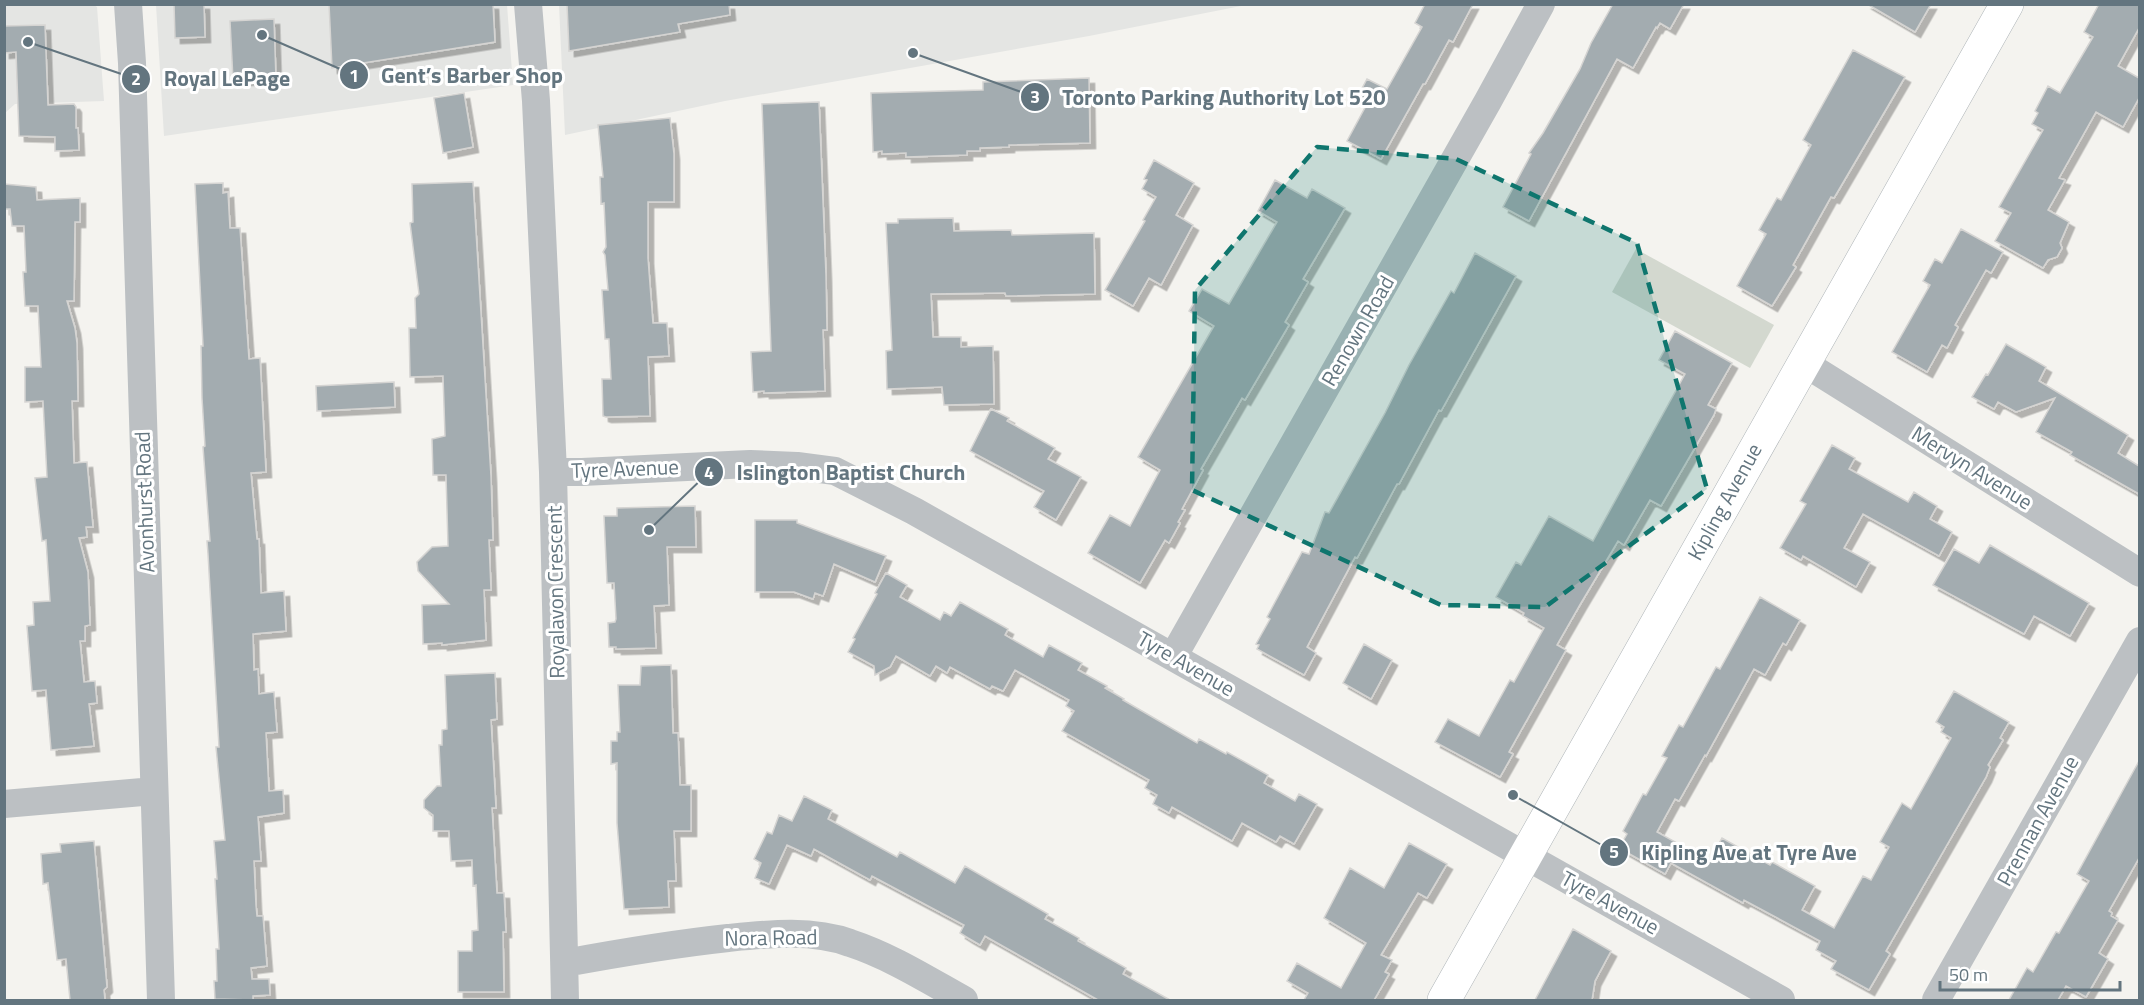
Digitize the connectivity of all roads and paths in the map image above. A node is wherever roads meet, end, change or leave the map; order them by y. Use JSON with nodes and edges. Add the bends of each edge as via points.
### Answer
{"nodes":[{"id":1,"x":128,"y":4,"type":"edge"},
{"id":2,"x":528,"y":4,"type":"edge"},
{"id":3,"x":1541,"y":4,"type":"edge"},
{"id":4,"x":2004,"y":8,"type":"edge"},
{"id":5,"x":1804,"y":363,"type":"junction"},
{"id":6,"x":554,"y":472,"type":"junction"},
{"id":7,"x":2139,"y":573,"type":"edge"},
{"id":8,"x":2139,"y":640,"type":"edge"},
{"id":9,"x":1173,"y":657,"type":"junction"},
{"id":10,"x":154,"y":791,"type":"junction"},
{"id":11,"x":4,"y":804,"type":"edge"},
{"id":12,"x":1526,"y":856,"type":"junction"},
{"id":13,"x":565,"y":963,"type":"junction"},
{"id":14,"x":161,"y":1000,"type":"edge"},
{"id":15,"x":565,"y":1000,"type":"edge"},
{"id":16,"x":964,"y":1000,"type":"edge"},
{"id":17,"x":1444,"y":1000,"type":"edge"},
{"id":18,"x":1781,"y":1000,"type":"edge"},
{"id":19,"x":1936,"y":1000,"type":"edge"}],
"edges":[{"from":1,"to":10,"type":"street","name":"Avonhurst Road"},
{"from":2,"to":6,"type":"street","name":"Royalavon Crescent"},
{"from":3,"to":9,"type":"street","name":"Renown Road"},
{"from":4,"to":5,"type":"main road","name":"Kipling Avenue"},
{"from":5,"to":7,"type":"street","name":"Mervyn Avenue"},
{"from":5,"to":12,"type":"main road","name":"Kipling Avenue"},
{"from":6,"to":9,"type":"street","name":"Tyre Avenue","via":[[750,464],[835,471],[914,511]]},
{"from":6,"to":13,"type":"street","name":"Royalavon Crescent"},
{"from":8,"to":19,"type":"street","name":"Prennan Avenue"},
{"from":9,"to":12,"type":"street","name":"Tyre Avenue"},
{"from":10,"to":11,"type":"street"},
{"from":10,"to":14,"type":"street","name":"Avonhurst Road"},
{"from":12,"to":17,"type":"main road","name":"Kipling Avenue"},
{"from":12,"to":18,"type":"street","name":"Tyre Avenue"},
{"from":13,"to":15,"type":"street","name":"Royalavon Crescent"},
{"from":13,"to":16,"type":"street","name":"Nora Road","via":[[732,938],[825,936],[883,957]]}]}
